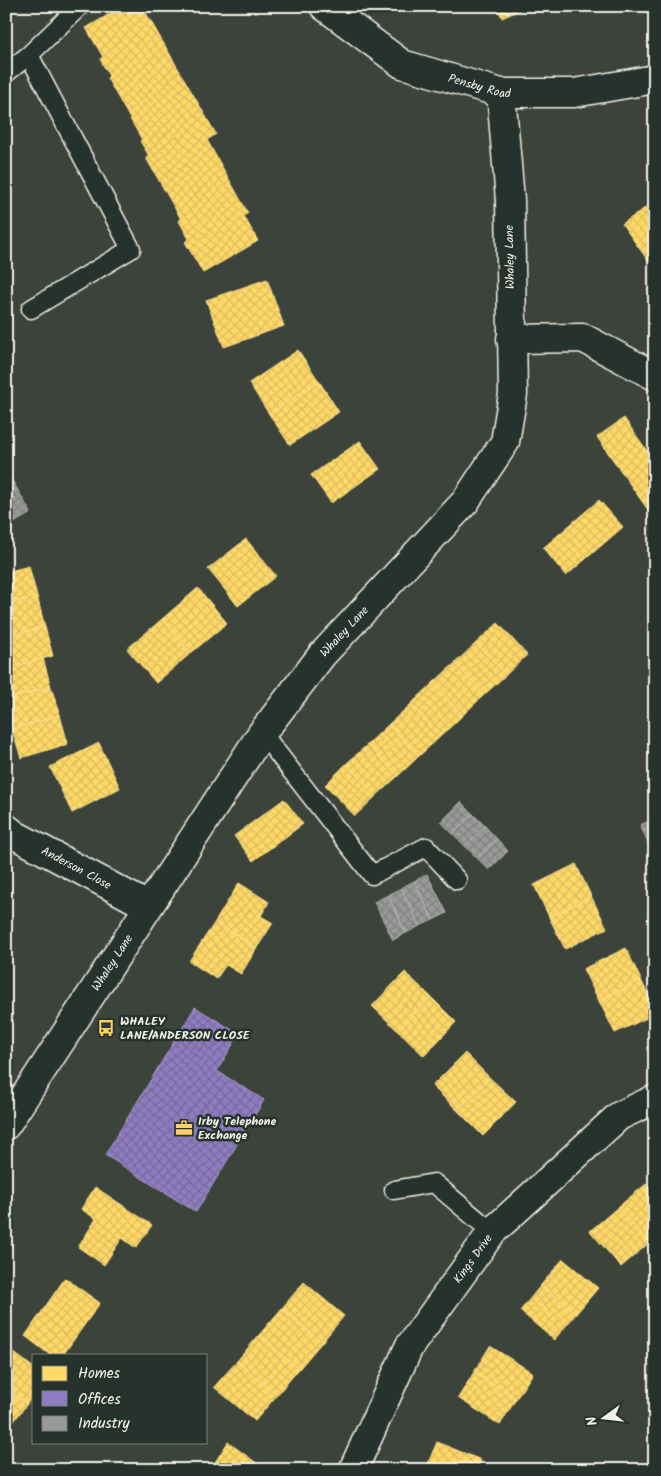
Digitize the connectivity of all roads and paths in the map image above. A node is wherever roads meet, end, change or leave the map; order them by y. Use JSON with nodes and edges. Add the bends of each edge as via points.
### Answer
{"nodes":[{"id":1,"x":80,"y":6,"type":"edge"},
{"id":2,"x":324,"y":6,"type":"edge"},
{"id":3,"x":30,"y":55,"type":"junction"},
{"id":4,"x":6,"y":73,"type":"edge"},
{"id":5,"x":655,"y":79,"type":"edge"},
{"id":6,"x":501,"y":93,"type":"junction"},
{"id":7,"x":31,"y":309,"type":"dead end"},
{"id":8,"x":511,"y":339,"type":"junction"},
{"id":9,"x":655,"y":376,"type":"edge"},
{"id":10,"x":262,"y":733,"type":"junction"},
{"id":11,"x":6,"y":828,"type":"edge"},
{"id":12,"x":456,"y":880,"type":"dead end"},
{"id":13,"x":148,"y":906,"type":"junction"},
{"id":14,"x":655,"y":1099,"type":"edge"},
{"id":15,"x":6,"y":1125,"type":"edge"},
{"id":16,"x":394,"y":1190,"type":"dead end"},
{"id":17,"x":492,"y":1232,"type":"junction"},
{"id":18,"x":353,"y":1470,"type":"edge"}],
"edges":[{"from":1,"to":3,"type":"lane"},
{"from":2,"to":6,"type":"street","name":"Pensby Road","via":[[402,64]]},
{"from":3,"to":4,"type":"lane"},
{"from":3,"to":7,"type":"lane","via":[[131,248]]},
{"from":5,"to":6,"type":"street","name":"Pensby Road","via":[[574,93]]},
{"from":6,"to":8,"type":"street","name":"Whaley Lane","via":[[510,200]]},
{"from":8,"to":9,"type":"street","via":[[583,338]]},
{"from":8,"to":10,"type":"street","name":"Whaley Lane","via":[[513,394],[505,442],[465,502],[322,655]]},
{"from":10,"to":12,"type":"lane","via":[[372,875],[426,846]]},
{"from":10,"to":13,"type":"street","name":"Whaley Lane"},
{"from":11,"to":13,"type":"street","name":"Anderson Close"},
{"from":13,"to":15,"type":"street","name":"Whaley Lane"},
{"from":14,"to":17,"type":"street","name":"Kings Drive","via":[[619,1116]]},
{"from":16,"to":17,"type":"lane","via":[[434,1183]]},
{"from":17,"to":18,"type":"street","name":"Kings Drive","via":[[409,1347]]}]}
